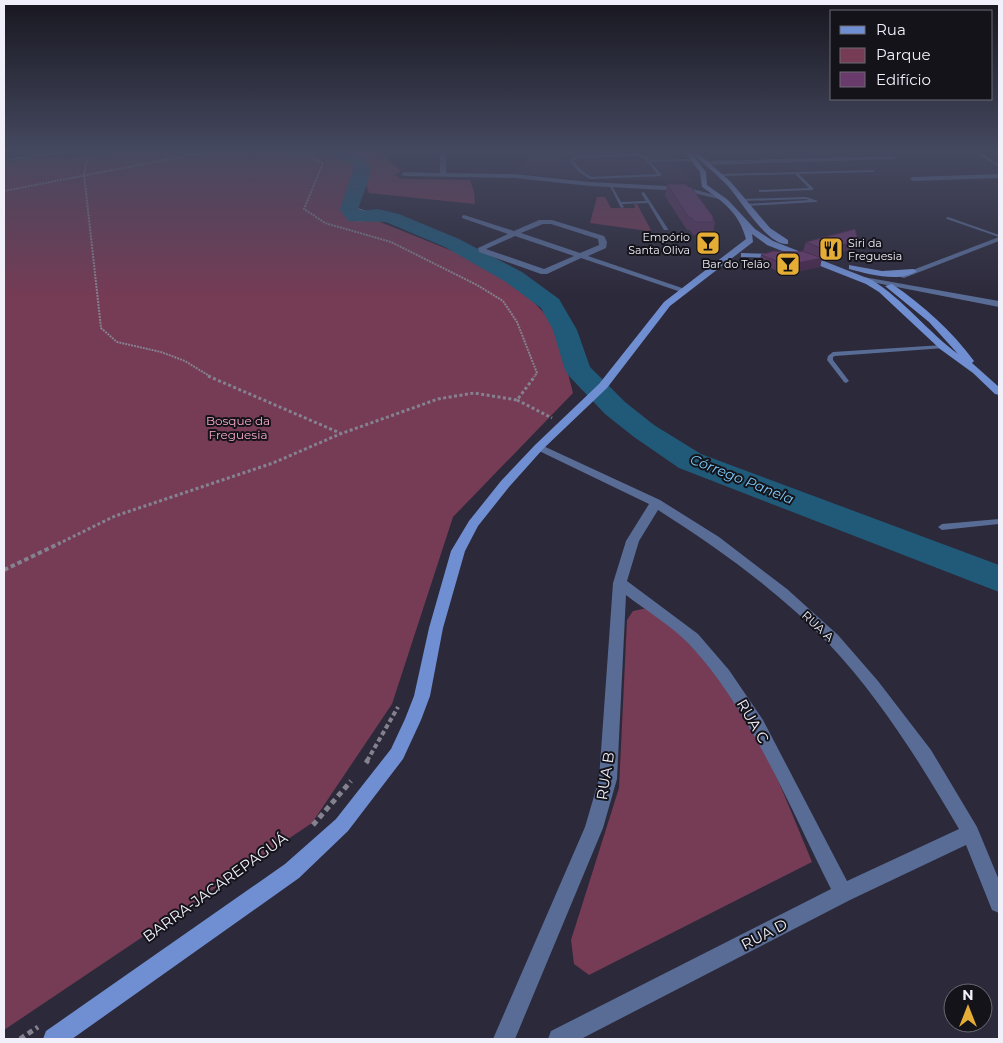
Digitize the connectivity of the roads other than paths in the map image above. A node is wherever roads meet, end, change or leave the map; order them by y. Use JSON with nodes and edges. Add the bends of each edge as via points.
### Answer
{"nodes":[{"id":1,"x":618,"y":200,"type":"edge"},
{"id":2,"x":724,"y":200,"type":"edge"},
{"id":3,"x":741,"y":200,"type":"edge"},
{"id":4,"x":743,"y":200,"type":"edge"},
{"id":5,"x":780,"y":200,"type":"edge"},
{"id":6,"x":812,"y":200,"type":"edge"},
{"id":7,"x":649,"y":202,"type":"joint"},
{"id":8,"x":745,"y":202,"type":"junction"},
{"id":9,"x":464,"y":217,"type":"dead end"},
{"id":10,"x":948,"y":218,"type":"dead end"},
{"id":11,"x":746,"y":225,"type":"junction"},
{"id":12,"x":666,"y":229,"type":"dead end"},
{"id":13,"x":768,"y":230,"type":"junction"},
{"id":14,"x":513,"y":233,"type":"junction"},
{"id":15,"x":997,"y":240,"type":"edge"},
{"id":16,"x":766,"y":241,"type":"junction"},
{"id":17,"x":983,"y":245,"type":"junction"},
{"id":18,"x":999,"y":248,"type":"edge"},
{"id":19,"x":744,"y":255,"type":"junction"},
{"id":20,"x":581,"y":256,"type":"junction"},
{"id":21,"x":726,"y":260,"type":"junction"},
{"id":22,"x":812,"y":260,"type":"junction"},
{"id":23,"x":835,"y":261,"type":"junction"},
{"id":24,"x":913,"y":271,"type":"junction"},
{"id":25,"x":884,"y":286,"type":"junction"},
{"id":26,"x":684,"y":290,"type":"junction"},
{"id":27,"x":942,"y":292,"type":"junction"},
{"id":28,"x":999,"y":304,"type":"edge"},
{"id":29,"x":916,"y":306,"type":"junction"},
{"id":30,"x":943,"y":347,"type":"junction"},
{"id":31,"x":976,"y":371,"type":"junction"},
{"id":32,"x":846,"y":381,"type":"dead end"},
{"id":33,"x":999,"y":392,"type":"edge"},
{"id":34,"x":539,"y":447,"type":"junction"},
{"id":35,"x":656,"y":503,"type":"junction"},
{"id":36,"x":999,"y":521,"type":"edge"},
{"id":37,"x":942,"y":527,"type":"dead end"},
{"id":38,"x":620,"y":583,"type":"junction"},
{"id":39,"x":972,"y":833,"type":"junction"},
{"id":40,"x":843,"y":892,"type":"junction"},
{"id":41,"x":999,"y":902,"type":"edge"},
{"id":42,"x":54,"y":1039,"type":"edge"},
{"id":43,"x":504,"y":1039,"type":"edge"},
{"id":44,"x":558,"y":1039,"type":"edge"}],
"edges":[{"from":1,"to":7,"type":"lane","via":[[621,205]]},
{"from":2,"to":11,"type":"main road"},
{"from":3,"to":8,"type":"main road"},
{"from":4,"to":8,"type":"main road"},
{"from":5,"to":8,"type":"lane"},
{"from":6,"to":8,"type":"lane","via":[[816,201]]},
{"from":7,"to":12,"type":"lane"},
{"from":8,"to":13,"type":"main road"},
{"from":9,"to":14,"type":"street"},
{"from":10,"to":15,"type":"lane"},
{"from":11,"to":16,"type":"main road"},
{"from":11,"to":21,"type":"main road","via":[[750,240]]},
{"from":13,"to":16,"type":"main road","via":[[770,237]]},
{"from":13,"to":23,"type":"main road","via":[[791,245]]},
{"from":14,"to":20,"type":"street"},
{"from":14,"to":20,"type":"street","via":[[532,225],[552,222],[604,242],[603,246]]},
{"from":14,"to":20,"type":"street","via":[[482,250],[544,272]]},
{"from":15,"to":17,"type":"street"},
{"from":16,"to":19,"type":"main road"},
{"from":16,"to":22,"type":"main road"},
{"from":17,"to":18,"type":"street"},
{"from":17,"to":24,"type":"street"},
{"from":19,"to":21,"type":"main road"},
{"from":19,"to":22,"type":"main road"},
{"from":20,"to":26,"type":"street"},
{"from":21,"to":26,"type":"main road"},
{"from":22,"to":25,"type":"main road"},
{"from":23,"to":24,"type":"main road","via":[[879,274],[898,275]]},
{"from":23,"to":25,"type":"main road"},
{"from":24,"to":25,"type":"street"},
{"from":24,"to":27,"type":"street","via":[[917,282]]},
{"from":25,"to":27,"type":"street"},
{"from":25,"to":29,"type":"main road"},
{"from":25,"to":30,"type":"main road"},
{"from":26,"to":34,"type":"main road","via":[[667,304],[603,386]]},
{"from":27,"to":28,"type":"street"},
{"from":27,"to":29,"type":"street","via":[[914,293],[912,297]]},
{"from":29,"to":31,"type":"main road","via":[[958,346]]},
{"from":30,"to":31,"type":"main road"},
{"from":30,"to":32,"type":"lane","via":[[833,354],[830,360]]},
{"from":31,"to":33,"type":"main road"},
{"from":34,"to":35,"type":"street","name":"RUA A"},
{"from":34,"to":42,"type":"main road","via":[[473,524],[458,551],[436,628],[422,696],[412,720],[397,754],[342,825],[292,871]]},
{"from":35,"to":38,"type":"street","name":"RUA B","via":[[633,536]]},
{"from":35,"to":39,"type":"street","name":"RUA A","via":[[714,540],[834,639],[925,755]]},
{"from":36,"to":37,"type":"lane"},
{"from":38,"to":40,"type":"street","name":"RUA C","via":[[693,638],[724,674],[757,725]]},
{"from":38,"to":43,"type":"street","name":"RUA B","via":[[608,779],[594,828]]},
{"from":39,"to":40,"type":"street","name":"RUA D"},
{"from":39,"to":41,"type":"street","name":"RUA A"},
{"from":40,"to":44,"type":"street","name":"RUA D"}]}
